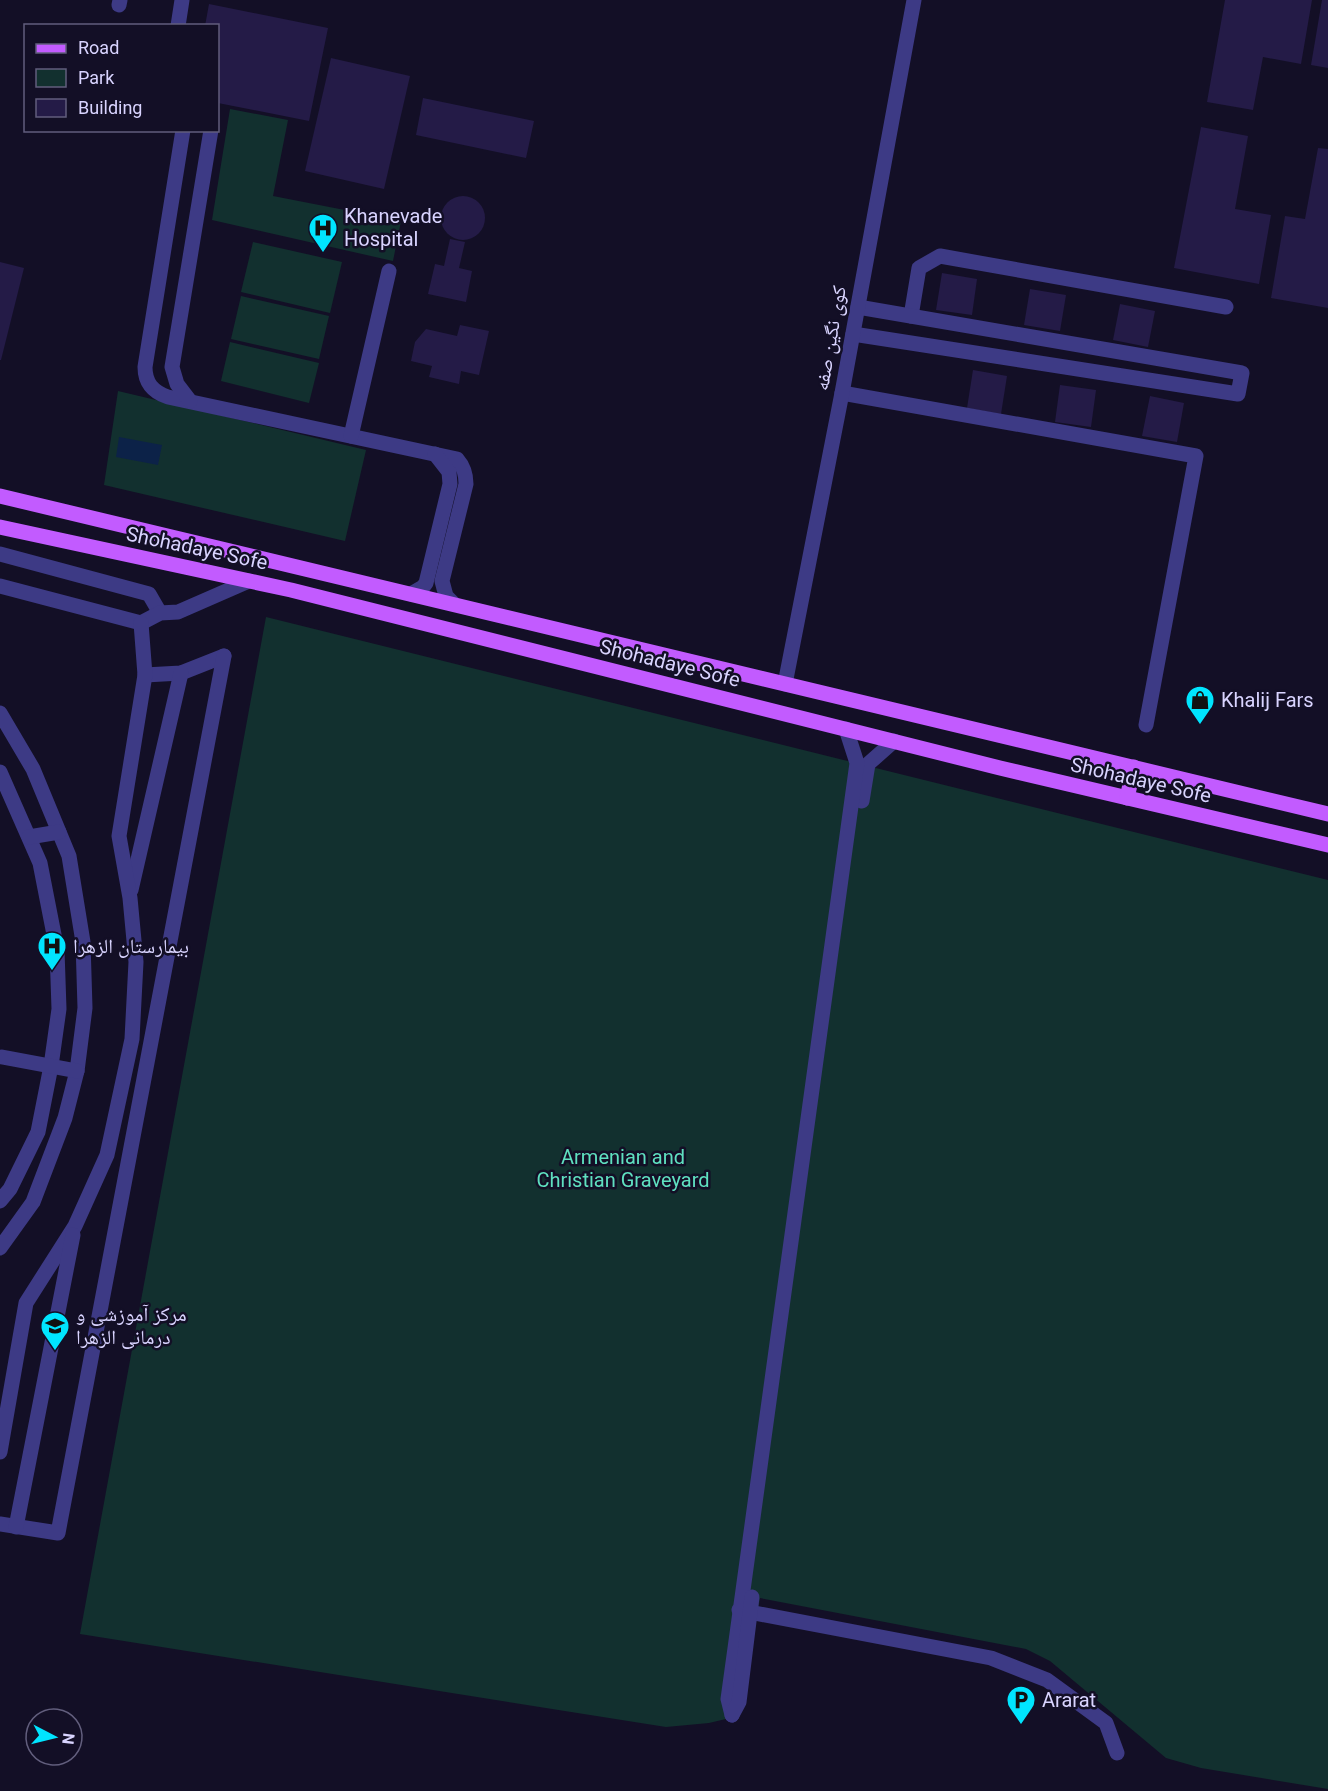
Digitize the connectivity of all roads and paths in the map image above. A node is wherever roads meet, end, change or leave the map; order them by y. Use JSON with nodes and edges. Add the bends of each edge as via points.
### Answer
{"nodes":[{"id":1,"x":182,"y":0,"type":"edge"},
{"id":2,"x":914,"y":0,"type":"edge"},
{"id":3,"x":178,"y":24,"type":"edge"},
{"id":4,"x":183,"y":132,"type":"edge"},
{"id":5,"x":211,"y":132,"type":"edge"},
{"id":6,"x":389,"y":271,"type":"dead end"},
{"id":7,"x":858,"y":307,"type":"junction"},
{"id":8,"x":1226,"y":307,"type":"dead end"},
{"id":9,"x":911,"y":316,"type":"junction"},
{"id":10,"x":853,"y":334,"type":"junction"},
{"id":11,"x":842,"y":393,"type":"junction"},
{"id":12,"x":190,"y":401,"type":"junction"},
{"id":13,"x":351,"y":436,"type":"junction"},
{"id":14,"x":435,"y":454,"type":"junction"},
{"id":15,"x":0,"y":496,"type":"edge"},
{"id":16,"x":0,"y":527,"type":"edge"},
{"id":17,"x":0,"y":554,"type":"edge"},
{"id":18,"x":249,"y":581,"type":"junction"},
{"id":19,"x":0,"y":586,"type":"edge"},
{"id":20,"x":411,"y":594,"type":"junction"},
{"id":21,"x":454,"y":604,"type":"junction"},
{"id":22,"x":160,"y":613,"type":"junction"},
{"id":23,"x":141,"y":623,"type":"junction"},
{"id":24,"x":181,"y":672,"type":"junction"},
{"id":25,"x":145,"y":675,"type":"junction"},
{"id":26,"x":785,"y":684,"type":"junction"},
{"id":27,"x":0,"y":713,"type":"edge"},
{"id":28,"x":1146,"y":725,"type":"dead end"},
{"id":29,"x":846,"y":729,"type":"junction"},
{"id":30,"x":894,"y":741,"type":"junction"},
{"id":31,"x":1134,"y":767,"type":"junction"},
{"id":32,"x":0,"y":772,"type":"edge"},
{"id":33,"x":1127,"y":798,"type":"junction"},
{"id":34,"x":1328,"y":814,"type":"edge"},
{"id":35,"x":59,"y":832,"type":"junction"},
{"id":36,"x":29,"y":837,"type":"junction"},
{"id":37,"x":1328,"y":845,"type":"edge"},
{"id":38,"x":130,"y":896,"type":"junction"},
{"id":39,"x":2,"y":1057,"type":"dead end"},
{"id":40,"x":51,"y":1066,"type":"junction"},
{"id":41,"x":76,"y":1071,"type":"junction"},
{"id":42,"x":0,"y":1201,"type":"edge"},
{"id":43,"x":75,"y":1227,"type":"junction"},
{"id":44,"x":0,"y":1248,"type":"edge"},
{"id":45,"x":0,"y":1452,"type":"edge"},
{"id":46,"x":0,"y":1524,"type":"edge"},
{"id":47,"x":16,"y":1527,"type":"junction"},
{"id":48,"x":744,"y":1611,"type":"junction"},
{"id":49,"x":1117,"y":1753,"type":"dead end"}],
"edges":[{"from":1,"to":3,"type":"lane"},
{"from":2,"to":7,"type":"lane","name":"کوی نگین صفه"},
{"from":4,"to":12,"type":"lane","via":[[145,373],[155,392]]},
{"from":5,"to":12,"type":"lane","via":[[172,367],[177,384]]},
{"from":6,"to":13,"type":"lane"},
{"from":7,"to":9,"type":"lane"},
{"from":7,"to":10,"type":"lane","name":"کوی نگین صفه"},
{"from":8,"to":9,"type":"lane","via":[[940,255],[919,268]]},
{"from":9,"to":10,"type":"lane","via":[[1242,373],[1239,393]]},
{"from":10,"to":11,"type":"lane","name":"کوی نگین صفه"},
{"from":11,"to":26,"type":"lane","name":"کوی نگین صفه"},
{"from":11,"to":28,"type":"lane","via":[[1196,456]]},
{"from":12,"to":13,"type":"lane"},
{"from":13,"to":14,"type":"lane"},
{"from":14,"to":20,"type":"lane","via":[[449,472],[450,484],[426,583]]},
{"from":14,"to":21,"type":"lane","via":[[457,459],[466,474],[441,581],[446,596]]},
{"from":15,"to":20,"type":"main road","name":"Shohadaye Sofe"},
{"from":16,"to":18,"type":"main road","name":"Shohadaye Sofe"},
{"from":17,"to":22,"type":"lane","via":[[149,594]]},
{"from":18,"to":22,"type":"lane","via":[[178,612]]},
{"from":18,"to":29,"type":"main road","name":"Shohadaye Sofe"},
{"from":19,"to":23,"type":"lane"},
{"from":20,"to":21,"type":"main road","name":"Shohadaye Sofe"},
{"from":21,"to":26,"type":"main road","name":"Shohadaye Sofe"},
{"from":22,"to":23,"type":"lane"},
{"from":23,"to":25,"type":"lane"},
{"from":24,"to":25,"type":"lane"},
{"from":24,"to":38,"type":"lane"},
{"from":24,"to":47,"type":"lane","via":[[224,656],[58,1533]]},
{"from":25,"to":38,"type":"lane","via":[[119,836]]},
{"from":26,"to":31,"type":"main road","name":"Shohadaye Sofe"},
{"from":27,"to":35,"type":"lane","via":[[33,769]]},
{"from":29,"to":30,"type":"main road","name":"Shohadaye Sofe"},
{"from":29,"to":48,"type":"lane","via":[[857,763]]},
{"from":30,"to":33,"type":"main road","name":"Shohadaye Sofe"},
{"from":30,"to":48,"type":"lane","via":[[868,764],[864,786]]},
{"from":31,"to":33,"type":"main road"},
{"from":31,"to":34,"type":"main road","name":"Shohadaye Sofe"},
{"from":32,"to":36,"type":"lane"},
{"from":33,"to":37,"type":"main road","name":"Shohadaye Sofe"},
{"from":35,"to":36,"type":"lane"},
{"from":35,"to":41,"type":"lane","via":[[69,856],[83,942],[85,1008]]},
{"from":36,"to":40,"type":"lane","via":[[40,863],[57,950],[59,1009]]},
{"from":38,"to":43,"type":"lane","via":[[136,962],[132,1039],[107,1155]]},
{"from":39,"to":40,"type":"lane"},
{"from":40,"to":41,"type":"lane"},
{"from":40,"to":42,"type":"lane","via":[[38,1132]]},
{"from":41,"to":44,"type":"lane","via":[[65,1118],[33,1202]]},
{"from":43,"to":45,"type":"lane","via":[[26,1304]]},
{"from":43,"to":47,"type":"lane"},
{"from":46,"to":47,"type":"lane"},
{"from":48,"to":48,"type":"lane","via":[[728,1699],[732,1715],[739,1702]]},
{"from":48,"to":49,"type":"lane","via":[[991,1658],[1047,1680],[1106,1723]]}]}
